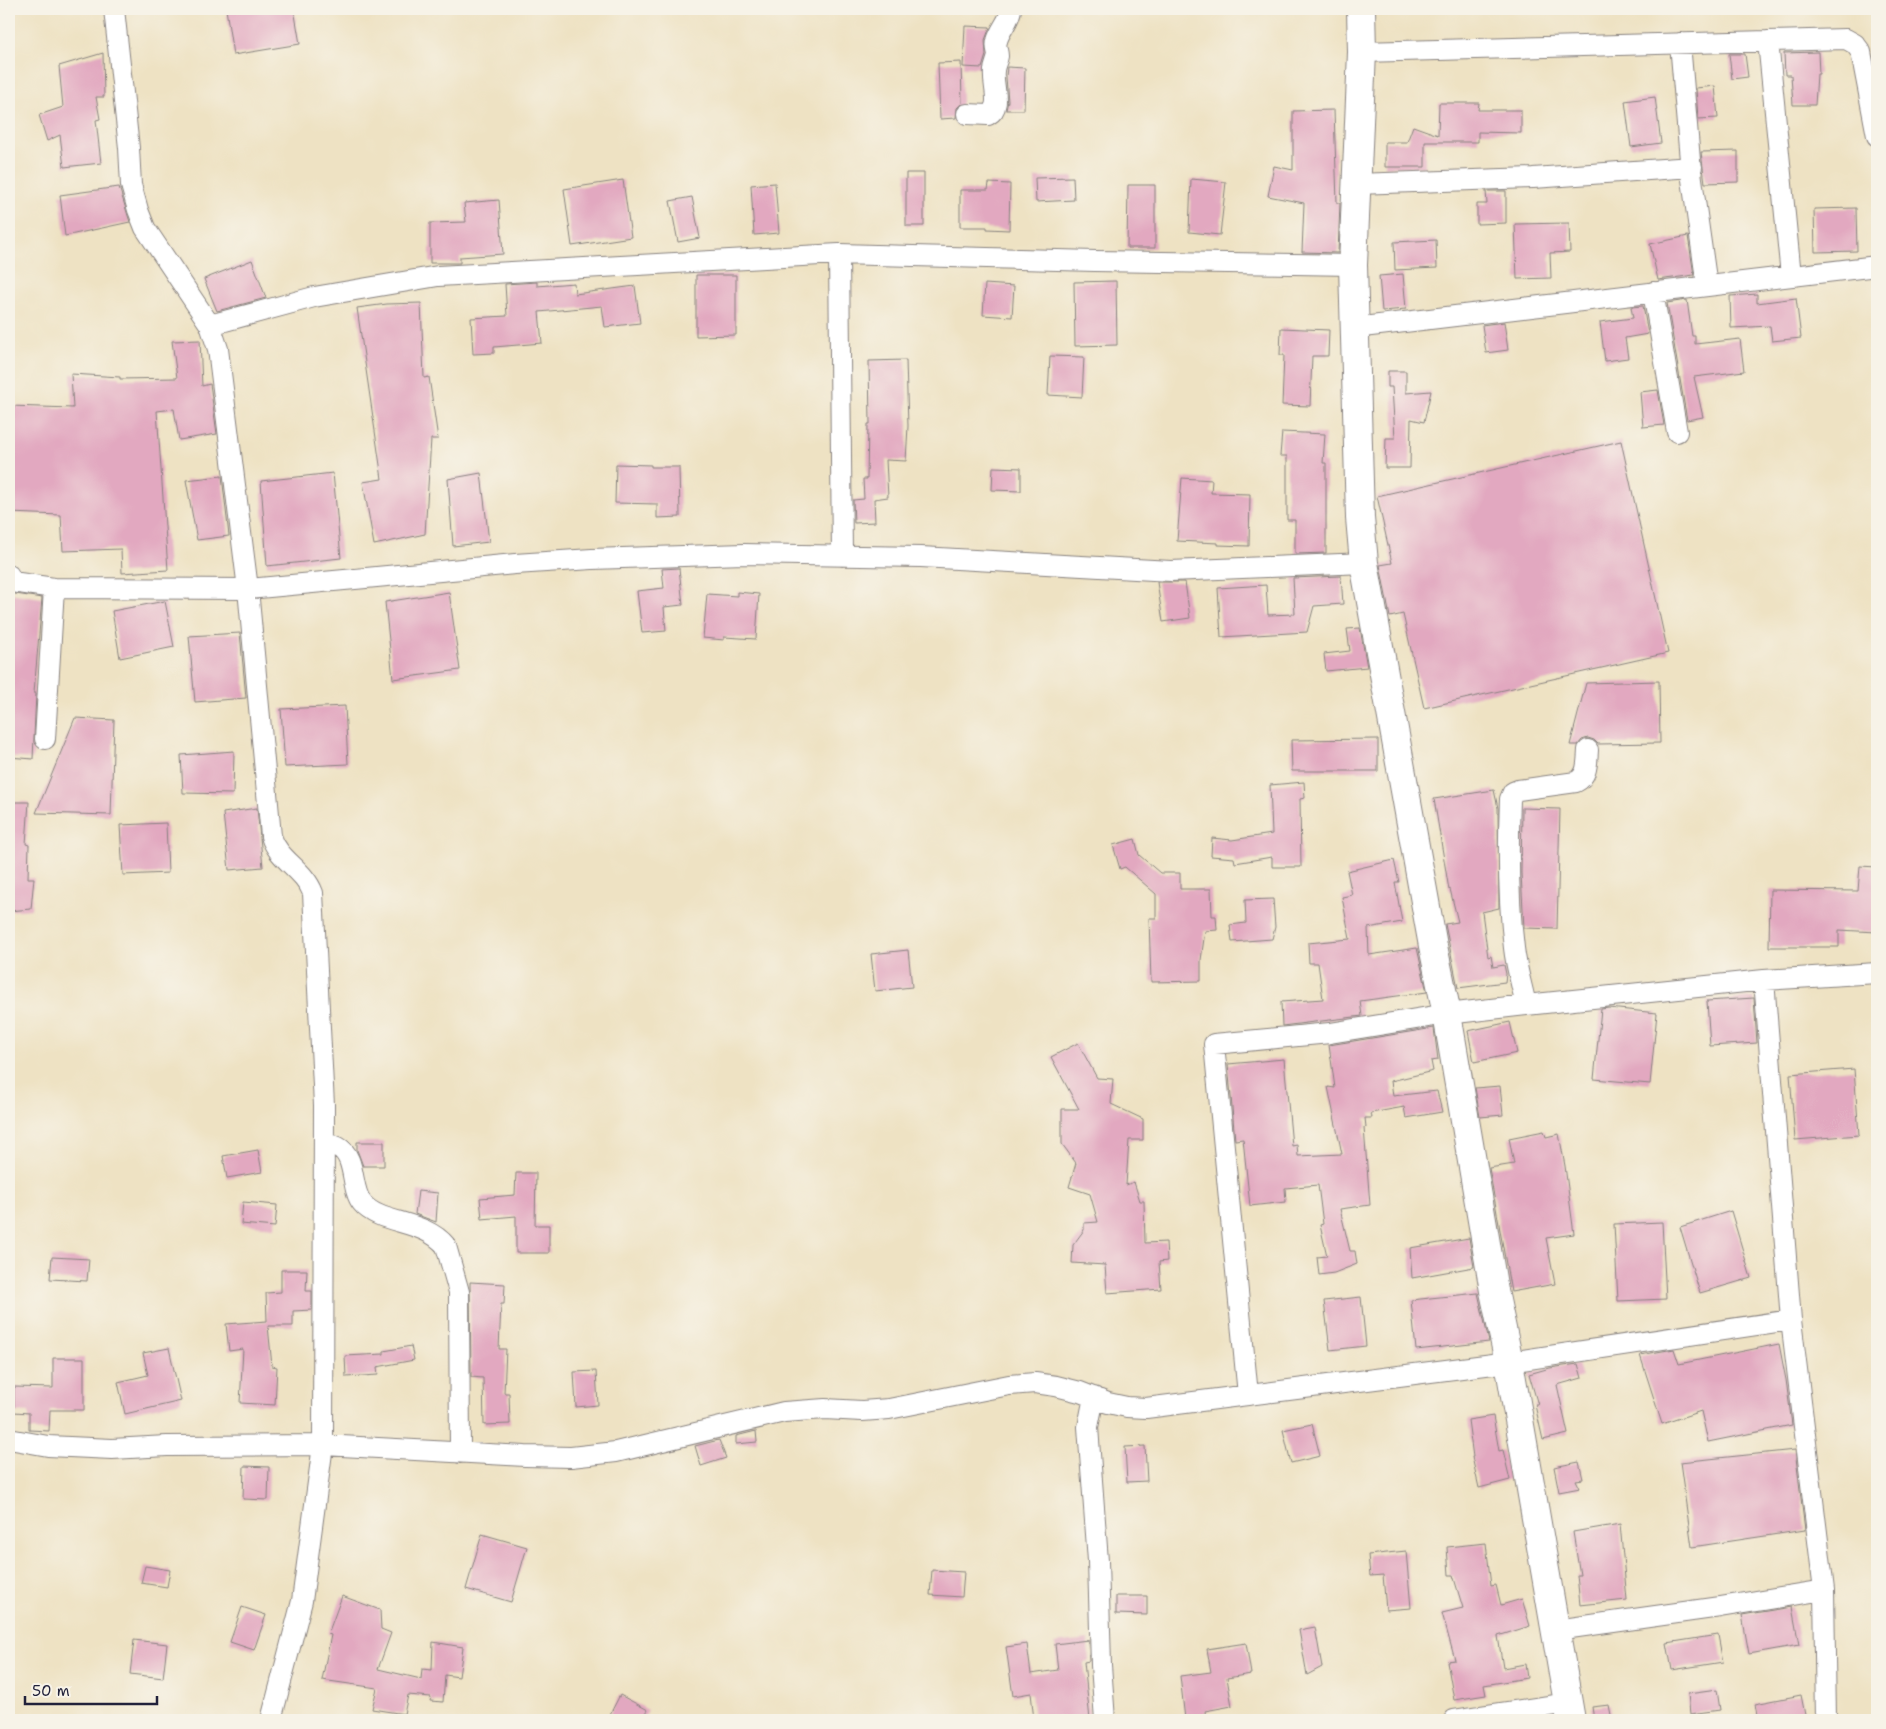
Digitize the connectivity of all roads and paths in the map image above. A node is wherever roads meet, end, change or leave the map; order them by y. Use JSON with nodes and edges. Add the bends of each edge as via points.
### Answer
{"nodes":[{"id":1,"x":114,"y":9,"type":"edge"},
{"id":2,"x":1011,"y":9,"type":"edge"},
{"id":3,"x":1361,"y":9,"type":"edge"},
{"id":4,"x":1768,"y":41,"type":"junction"},
{"id":5,"x":1680,"y":43,"type":"junction"},
{"id":6,"x":1362,"y":52,"type":"junction"},
{"id":7,"x":967,"y":114,"type":"dead end"},
{"id":8,"x":1877,"y":136,"type":"edge"},
{"id":9,"x":1692,"y":167,"type":"junction"},
{"id":10,"x":1356,"y":184,"type":"junction"},
{"id":11,"x":839,"y":254,"type":"junction"},
{"id":12,"x":1353,"y":265,"type":"junction"},
{"id":13,"x":1877,"y":266,"type":"edge"},
{"id":14,"x":1791,"y":276,"type":"junction"},
{"id":15,"x":1707,"y":286,"type":"junction"},
{"id":16,"x":1653,"y":292,"type":"junction"},
{"id":17,"x":210,"y":325,"type":"junction"},
{"id":18,"x":1354,"y":328,"type":"junction"},
{"id":19,"x":1677,"y":432,"type":"dead end"},
{"id":20,"x":842,"y":556,"type":"junction"},
{"id":21,"x":1364,"y":563,"type":"junction"},
{"id":22,"x":9,"y":575,"type":"edge"},
{"id":23,"x":54,"y":588,"type":"junction"},
{"id":24,"x":248,"y":589,"type":"junction"},
{"id":25,"x":45,"y":739,"type":"dead end"},
{"id":26,"x":1588,"y":750,"type":"dead end"},
{"id":27,"x":1877,"y":973,"type":"edge"},
{"id":28,"x":1764,"y":980,"type":"junction"},
{"id":29,"x":1526,"y":1004,"type":"junction"},
{"id":30,"x":1447,"y":1014,"type":"junction"},
{"id":31,"x":324,"y":1142,"type":"junction"},
{"id":32,"x":1791,"y":1320,"type":"junction"},
{"id":33,"x":1509,"y":1362,"type":"junction"},
{"id":34,"x":1248,"y":1395,"type":"junction"},
{"id":35,"x":1094,"y":1397,"type":"junction"},
{"id":36,"x":9,"y":1439,"type":"edge"},
{"id":37,"x":322,"y":1445,"type":"junction"},
{"id":38,"x":460,"y":1453,"type":"junction"},
{"id":39,"x":1824,"y":1590,"type":"junction"},
{"id":40,"x":1556,"y":1630,"type":"junction"},
{"id":41,"x":1570,"y":1712,"type":"edge"},
{"id":42,"x":271,"y":1720,"type":"edge"},
{"id":43,"x":1105,"y":1720,"type":"edge"},
{"id":44,"x":1454,"y":1720,"type":"edge"},
{"id":45,"x":1826,"y":1720,"type":"edge"}],
"edges":[{"from":1,"to":17,"type":"street","via":[[131,185],[138,210],[145,228]]},
{"from":2,"to":7,"type":"street","via":[[996,44],[995,109],[988,115]]},
{"from":3,"to":6,"type":"main road"},
{"from":4,"to":5,"type":"street"},
{"from":4,"to":8,"type":"street","via":[[1846,38],[1856,44],[1862,52]]},
{"from":4,"to":14,"type":"street"},
{"from":5,"to":6,"type":"street"},
{"from":5,"to":9,"type":"street"},
{"from":6,"to":10,"type":"main road"},
{"from":9,"to":10,"type":"street","via":[[1533,178]]},
{"from":9,"to":15,"type":"street"},
{"from":10,"to":12,"type":"main road"},
{"from":11,"to":12,"type":"street"},
{"from":11,"to":17,"type":"street","via":[[438,276],[314,297]]},
{"from":11,"to":20,"type":"street"},
{"from":12,"to":18,"type":"main road"},
{"from":13,"to":14,"type":"street"},
{"from":14,"to":15,"type":"street"},
{"from":15,"to":16,"type":"street"},
{"from":16,"to":18,"type":"street"},
{"from":16,"to":19,"type":"street"},
{"from":17,"to":24,"type":"street","via":[[218,349]]},
{"from":18,"to":21,"type":"main road"},
{"from":20,"to":21,"type":"street","via":[[921,557],[1171,571]]},
{"from":20,"to":24,"type":"street","via":[[744,554],[592,559]]},
{"from":21,"to":30,"type":"main road"},
{"from":22,"to":23,"type":"street","via":[[12,582]]},
{"from":23,"to":24,"type":"street"},
{"from":23,"to":25,"type":"street"},
{"from":24,"to":31,"type":"street","via":[[271,836],[278,853],[305,877],[313,893]]},
{"from":26,"to":29,"type":"street","via":[[1585,775],[1581,779],[1518,790],[1510,799],[1511,914],[1514,950]]},
{"from":27,"to":28,"type":"street"},
{"from":28,"to":29,"type":"street"},
{"from":28,"to":32,"type":"street"},
{"from":29,"to":30,"type":"street"},
{"from":30,"to":33,"type":"main road"},
{"from":30,"to":34,"type":"street","via":[[1330,1033],[1214,1044]]},
{"from":31,"to":37,"type":"street"},
{"from":31,"to":38,"type":"street","via":[[344,1152],[357,1193],[373,1213],[428,1231],[446,1246],[459,1292]]},
{"from":32,"to":33,"type":"street"},
{"from":32,"to":39,"type":"street"},
{"from":33,"to":34,"type":"street"},
{"from":33,"to":40,"type":"main road"},
{"from":34,"to":35,"type":"street","via":[[1146,1408],[1126,1407]]},
{"from":35,"to":38,"type":"street","via":[[1035,1383],[1009,1385],[889,1409],[784,1412],[616,1452],[571,1457]]},
{"from":35,"to":43,"type":"street","via":[[1088,1427]]},
{"from":36,"to":37,"type":"street","via":[[48,1446],[112,1449]]},
{"from":37,"to":38,"type":"street"},
{"from":37,"to":42,"type":"street","via":[[302,1601]]},
{"from":39,"to":40,"type":"street"},
{"from":39,"to":45,"type":"street"},
{"from":40,"to":41,"type":"main road"},
{"from":41,"to":44,"type":"street"}]}
